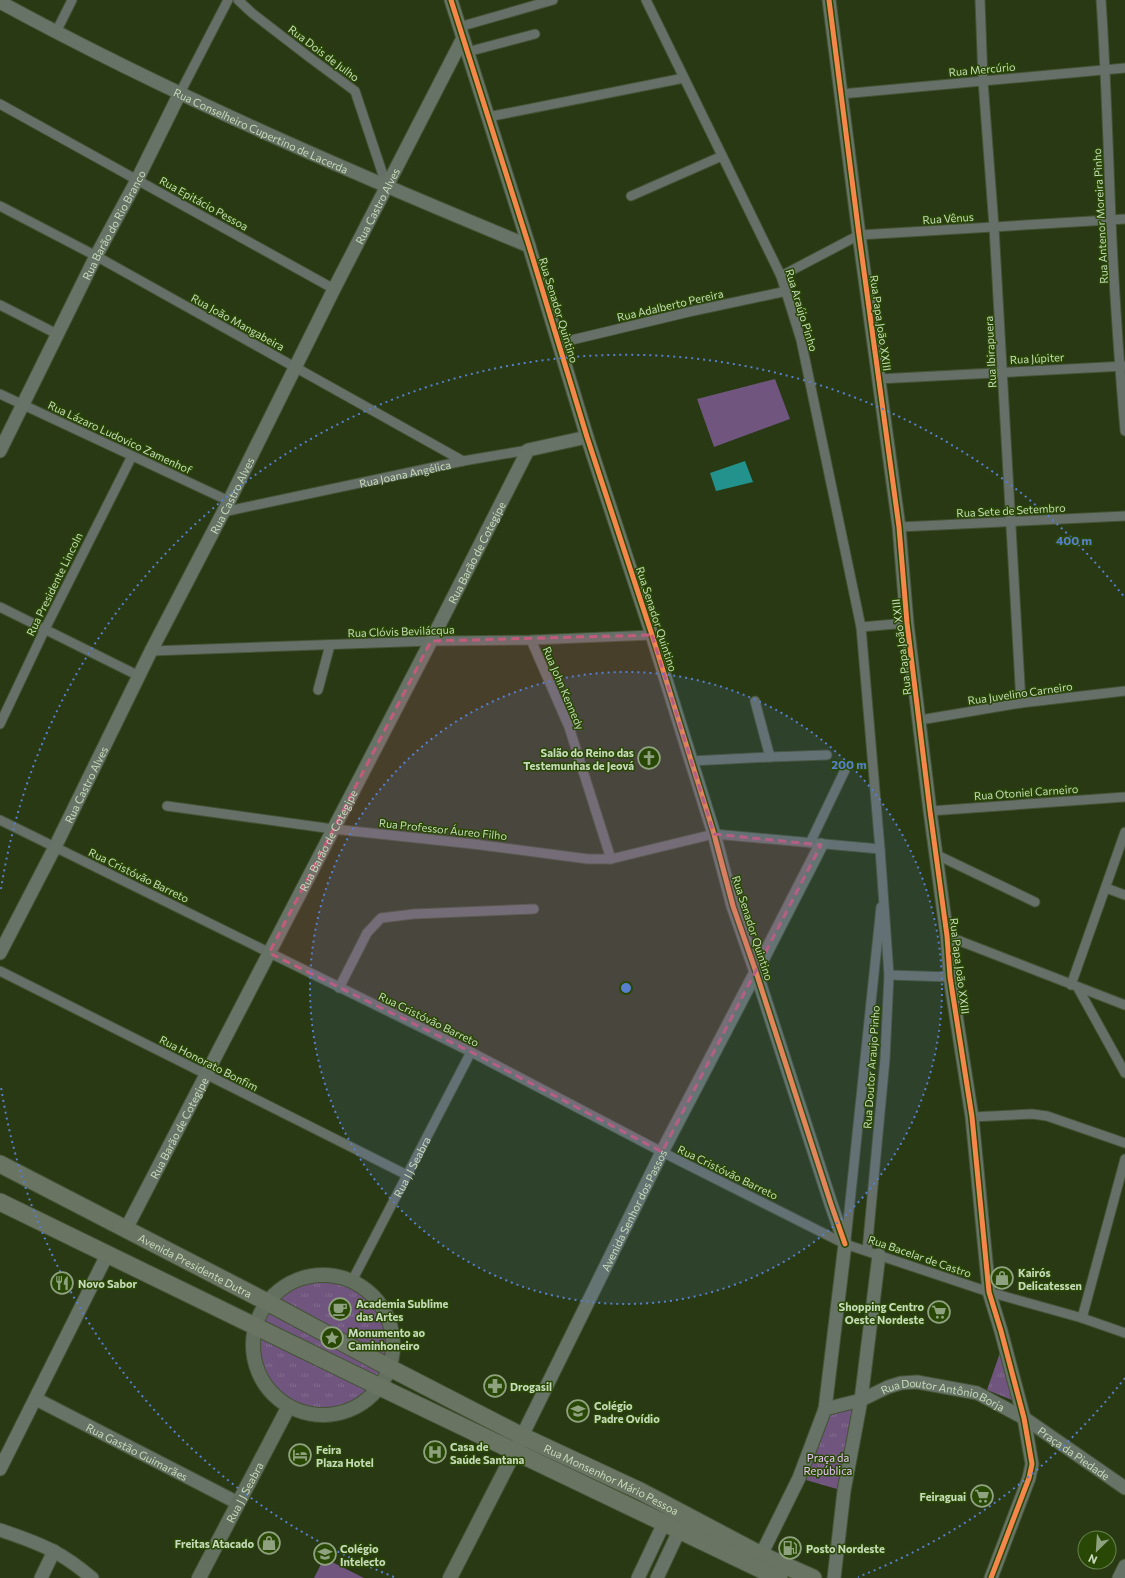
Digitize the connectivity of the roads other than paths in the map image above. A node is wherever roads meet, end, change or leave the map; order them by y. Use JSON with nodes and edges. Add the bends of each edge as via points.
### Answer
{"nodes":[{"id":1,"x":72,"y":0,"type":"edge"},
{"id":2,"x":228,"y":0,"type":"edge"},
{"id":3,"x":238,"y":0,"type":"edge"},
{"id":4,"x":451,"y":0,"type":"edge"},
{"id":5,"x":553,"y":0,"type":"edge"},
{"id":6,"x":646,"y":0,"type":"edge"},
{"id":7,"x":829,"y":0,"type":"edge"},
{"id":8,"x":980,"y":0,"type":"edge"},
{"id":9,"x":1101,"y":0,"type":"edge"},
{"id":10,"x":0,"y":2,"type":"edge"},
{"id":11,"x":56,"y":32,"type":"junction"},
{"id":12,"x":461,"y":33,"type":"junction"},
{"id":13,"x":534,"y":34,"type":"dead end"},
{"id":14,"x":467,"y":52,"type":"junction"},
{"id":15,"x":1125,"y":68,"type":"edge"},
{"id":16,"x":1106,"y":69,"type":"junction"},
{"id":17,"x":684,"y":78,"type":"junction"},
{"id":18,"x":983,"y":81,"type":"junction"},
{"id":19,"x":180,"y":93,"type":"junction"},
{"id":20,"x":840,"y":94,"type":"junction"},
{"id":21,"x":0,"y":104,"type":"edge"},
{"id":22,"x":488,"y":117,"type":"junction"},
{"id":23,"x":722,"y":156,"type":"junction"},
{"id":24,"x":137,"y":180,"type":"junction"},
{"id":25,"x":387,"y":187,"type":"junction"},
{"id":26,"x":631,"y":196,"type":"dead end"},
{"id":27,"x":0,"y":206,"type":"edge"},
{"id":28,"x":1125,"y":219,"type":"edge"},
{"id":29,"x":1111,"y":220,"type":"junction"},
{"id":30,"x":994,"y":227,"type":"junction"},
{"id":31,"x":859,"y":236,"type":"junction"},
{"id":32,"x":529,"y":246,"type":"junction"},
{"id":33,"x":96,"y":256,"type":"junction"},
{"id":34,"x":781,"y":276,"type":"junction"},
{"id":35,"x":334,"y":289,"type":"junction"},
{"id":36,"x":787,"y":291,"type":"junction"},
{"id":37,"x":0,"y":305,"type":"edge"},
{"id":38,"x":57,"y":334,"type":"junction"},
{"id":39,"x":559,"y":343,"type":"junction"},
{"id":40,"x":1122,"y":366,"type":"edge"},
{"id":41,"x":295,"y":368,"type":"junction"},
{"id":42,"x":1003,"y":372,"type":"junction"},
{"id":43,"x":878,"y":379,"type":"junction"},
{"id":44,"x":0,"y":394,"type":"edge"},
{"id":45,"x":23,"y":405,"type":"junction"},
{"id":46,"x":1125,"y":431,"type":"edge"},
{"id":47,"x":587,"y":436,"type":"junction"},
{"id":48,"x":0,"y":450,"type":"edge"},
{"id":49,"x":528,"y":450,"type":"junction"},
{"id":50,"x":132,"y":456,"type":"junction"},
{"id":51,"x":463,"y":461,"type":"junction"},
{"id":52,"x":226,"y":507,"type":"junction"},
{"id":53,"x":1125,"y":516,"type":"edge"},
{"id":54,"x":1010,"y":522,"type":"junction"},
{"id":55,"x":899,"y":527,"type":"junction"},
{"id":56,"x":0,"y":607,"type":"edge"},
{"id":57,"x":907,"y":622,"type":"junction"},
{"id":58,"x":861,"y":627,"type":"junction"},
{"id":59,"x":45,"y":629,"type":"junction"},
{"id":60,"x":652,"y":635,"type":"junction"},
{"id":61,"x":531,"y":640,"type":"junction"},
{"id":62,"x":431,"y":641,"type":"junction"},
{"id":63,"x":330,"y":645,"type":"junction"},
{"id":64,"x":151,"y":651,"type":"junction"},
{"id":65,"x":139,"y":676,"type":"junction"},
{"id":66,"x":318,"y":690,"type":"dead end"},
{"id":67,"x":1125,"y":692,"type":"edge"},
{"id":68,"x":755,"y":701,"type":"dead end"},
{"id":69,"x":1021,"y":704,"type":"junction"},
{"id":70,"x":920,"y":720,"type":"junction"},
{"id":71,"x":0,"y":724,"type":"edge"},
{"id":72,"x":770,"y":756,"type":"junction"},
{"id":73,"x":827,"y":756,"type":"dead end"},
{"id":74,"x":691,"y":761,"type":"junction"},
{"id":75,"x":845,"y":770,"type":"dead end"},
{"id":76,"x":1125,"y":797,"type":"edge"},
{"id":77,"x":167,"y":806,"type":"dead end"},
{"id":78,"x":930,"y":811,"type":"junction"},
{"id":79,"x":0,"y":820,"type":"edge"},
{"id":80,"x":332,"y":829,"type":"junction"},
{"id":81,"x":1125,"y":832,"type":"edge"},
{"id":82,"x":714,"y":834,"type":"junction"},
{"id":83,"x":815,"y":844,"type":"junction"},
{"id":84,"x":55,"y":847,"type":"junction"},
{"id":85,"x":880,"y":849,"type":"junction"},
{"id":86,"x":935,"y":854,"type":"junction"},
{"id":87,"x":611,"y":859,"type":"junction"},
{"id":88,"x":883,"y":885,"type":"junction"},
{"id":89,"x":1106,"y":888,"type":"junction"},
{"id":90,"x":1125,"y":895,"type":"edge"},
{"id":91,"x":1035,"y":902,"type":"dead end"},
{"id":92,"x":534,"y":909,"type":"dead end"},
{"id":93,"x":946,"y":936,"type":"junction"},
{"id":94,"x":269,"y":952,"type":"junction"},
{"id":95,"x":0,"y":953,"type":"edge"},
{"id":96,"x":0,"y":971,"type":"edge"},
{"id":97,"x":756,"y":972,"type":"junction"},
{"id":98,"x":889,"y":975,"type":"junction"},
{"id":99,"x":950,"y":977,"type":"junction"},
{"id":100,"x":1074,"y":986,"type":"junction"},
{"id":101,"x":339,"y":988,"type":"junction"},
{"id":102,"x":1125,"y":1006,"type":"edge"},
{"id":103,"x":471,"y":1052,"type":"junction"},
{"id":104,"x":1125,"y":1073,"type":"edge"},
{"id":105,"x":206,"y":1075,"type":"junction"},
{"id":106,"x":972,"y":1117,"type":"junction"},
{"id":107,"x":1125,"y":1143,"type":"edge"},
{"id":108,"x":662,"y":1152,"type":"junction"},
{"id":109,"x":1125,"y":1160,"type":"edge"},
{"id":110,"x":0,"y":1164,"type":"edge"},
{"id":111,"x":407,"y":1175,"type":"junction"},
{"id":112,"x":0,"y":1202,"type":"edge"},
{"id":113,"x":126,"y":1229,"type":"junction"},
{"id":114,"x":845,"y":1244,"type":"junction"},
{"id":115,"x":867,"y":1250,"type":"junction"},
{"id":116,"x":107,"y":1255,"type":"junction"},
{"id":117,"x":879,"y":1255,"type":"junction"},
{"id":118,"x":352,"y":1281,"type":"junction"},
{"id":119,"x":988,"y":1292,"type":"junction"},
{"id":120,"x":267,"y":1302,"type":"junction"},
{"id":121,"x":1082,"y":1318,"type":"junction"},
{"id":122,"x":256,"y":1326,"type":"junction"},
{"id":123,"x":1125,"y":1333,"type":"edge"},
{"id":124,"x":390,"y":1368,"type":"junction"},
{"id":125,"x":380,"y":1387,"type":"junction"},
{"id":126,"x":36,"y":1399,"type":"junction"},
{"id":127,"x":861,"y":1400,"type":"junction"},
{"id":128,"x":289,"y":1406,"type":"junction"},
{"id":129,"x":825,"y":1409,"type":"junction"},
{"id":130,"x":1024,"y":1418,"type":"junction"},
{"id":131,"x":519,"y":1443,"type":"junction"},
{"id":132,"x":0,"y":1469,"type":"edge"},
{"id":133,"x":1125,"y":1488,"type":"edge"},
{"id":134,"x":611,"y":1496,"type":"junction"},
{"id":135,"x":238,"y":1503,"type":"junction"},
{"id":136,"x":664,"y":1523,"type":"junction"},
{"id":137,"x":0,"y":1530,"type":"edge"},
{"id":138,"x":679,"y":1531,"type":"junction"},
{"id":139,"x":54,"y":1551,"type":"junction"},
{"id":140,"x":761,"y":1555,"type":"junction"},
{"id":141,"x":1125,"y":1566,"type":"edge"},
{"id":142,"x":41,"y":1578,"type":"edge"},
{"id":143,"x":92,"y":1578,"type":"edge"},
{"id":144,"x":199,"y":1578,"type":"edge"},
{"id":145,"x":450,"y":1578,"type":"edge"},
{"id":146,"x":638,"y":1578,"type":"edge"},
{"id":147,"x":657,"y":1578,"type":"edge"},
{"id":148,"x":780,"y":1578,"type":"edge"},
{"id":149,"x":814,"y":1578,"type":"edge"},
{"id":150,"x":834,"y":1578,"type":"edge"},
{"id":151,"x":991,"y":1578,"type":"edge"},
{"id":152,"x":1119,"y":1578,"type":"edge"}],
"edges":[{"from":1,"to":11,"type":"street"},
{"from":2,"to":19,"type":"street","name":"Rua Barão do Rio Branco"},
{"from":3,"to":25,"type":"street","name":"Rua Dois de Julho","via":[[355,91]]},
{"from":4,"to":12,"type":"street","name":"Rua Senador Quintino"},
{"from":5,"to":12,"type":"street"},
{"from":6,"to":17,"type":"street","name":"Rua Araújo Pinho"},
{"from":7,"to":20,"type":"street","name":"Rua Papa João XXIII"},
{"from":8,"to":18,"type":"street","name":"Rua Ibirapuera"},
{"from":9,"to":16,"type":"street","name":"Rua Antenor Moreira Pinho"},
{"from":10,"to":11,"type":"street","name":"Rua Conselheiro Cupertino de Lacerda"},
{"from":11,"to":19,"type":"street","name":"Rua Conselheiro Cupertino de Lacerda"},
{"from":12,"to":14,"type":"street","name":"Rua Senador Quintino"},
{"from":12,"to":25,"type":"street","name":"Rua Castro Alves"},
{"from":13,"to":14,"type":"street"},
{"from":14,"to":22,"type":"street","name":"Rua Senador Quintino"},
{"from":15,"to":16,"type":"street","name":"Rua Mercúrio"},
{"from":16,"to":18,"type":"street","name":"Rua Mercúrio"},
{"from":16,"to":29,"type":"street","name":"Rua Antenor Moreira Pinho"},
{"from":17,"to":22,"type":"street"},
{"from":17,"to":23,"type":"street","name":"Rua Araújo Pinho"},
{"from":18,"to":20,"type":"street","name":"Rua Mercúrio"},
{"from":18,"to":30,"type":"street","name":"Rua Ibirapuera"},
{"from":19,"to":24,"type":"street","name":"Rua Barão do Rio Branco"},
{"from":19,"to":25,"type":"street","name":"Rua Conselheiro Cupertino de Lacerda"},
{"from":20,"to":31,"type":"street","name":"Rua Papa João XXIII"},
{"from":21,"to":24,"type":"street","name":"Rua Epitácio Pessoa"},
{"from":22,"to":32,"type":"street","name":"Rua Senador Quintino"},
{"from":23,"to":26,"type":"street"},
{"from":23,"to":34,"type":"street","name":"Rua Araújo Pinho"},
{"from":24,"to":33,"type":"street","name":"Rua Barão do Rio Branco"},
{"from":24,"to":35,"type":"street","name":"Rua Epitácio Pessoa"},
{"from":25,"to":32,"type":"street","name":"Rua Conselheiro Cupertino de Lacerda"},
{"from":25,"to":35,"type":"street","name":"Rua Castro Alves"},
{"from":27,"to":33,"type":"street","name":"Rua João Mangabeira"},
{"from":28,"to":29,"type":"street","name":"Rua Vênus"},
{"from":29,"to":30,"type":"street","name":"Rua Vênus"},
{"from":29,"to":40,"type":"street","name":"Rua Antenor Moreira Pinho"},
{"from":30,"to":31,"type":"street","name":"Rua Vênus"},
{"from":30,"to":42,"type":"street","name":"Rua Ibirapuera"},
{"from":31,"to":34,"type":"street","name":"Rua Vênus"},
{"from":31,"to":43,"type":"street","name":"Rua Papa João XXIII"},
{"from":32,"to":39,"type":"street","name":"Rua Senador Quintino"},
{"from":33,"to":38,"type":"street","name":"Rua Barão do Rio Branco"},
{"from":33,"to":41,"type":"street","name":"Rua João Mangabeira"},
{"from":34,"to":36,"type":"street","name":"Rua Araújo Pinho"},
{"from":35,"to":41,"type":"street","name":"Rua Castro Alves"},
{"from":36,"to":39,"type":"street","name":"Rua Adalberto Pereira"},
{"from":36,"to":58,"type":"street","name":"Rua Araújo Pinho","via":[[801,340]]},
{"from":37,"to":38,"type":"street"},
{"from":38,"to":45,"type":"street","name":"Rua Barão do Rio Branco"},
{"from":39,"to":47,"type":"street","name":"Rua Senador Quintino"},
{"from":40,"to":42,"type":"street","name":"Rua Júpiter"},
{"from":40,"to":46,"type":"street","name":"Rua Antenor Moreira Pinho"},
{"from":41,"to":51,"type":"street","name":"Rua João Mangabeira"},
{"from":41,"to":52,"type":"street","name":"Rua Castro Alves"},
{"from":42,"to":43,"type":"street","name":"Rua Júpiter"},
{"from":42,"to":54,"type":"street","name":"Rua Ibirapuera"},
{"from":43,"to":55,"type":"street","name":"Rua Papa João XXIII"},
{"from":44,"to":45,"type":"street","name":"Rua Lázaro Ludovico Zamenhof"},
{"from":45,"to":48,"type":"street","name":"Rua Barão do Rio Branco"},
{"from":45,"to":50,"type":"street","name":"Rua Lázaro Ludovico Zamenhof"},
{"from":47,"to":49,"type":"street","name":"Rua Joana Angélica"},
{"from":47,"to":60,"type":"street","name":"Rua Senador Quintino"},
{"from":49,"to":51,"type":"street","name":"Rua Joana Angélica"},
{"from":49,"to":62,"type":"street","name":"Rua Barão de Cotegipe"},
{"from":50,"to":52,"type":"street","name":"Rua Lázaro Ludovico Zamenhof"},
{"from":50,"to":59,"type":"street","name":"Rua Presidente Lincoln"},
{"from":51,"to":52,"type":"street","name":"Rua Joana Angélica"},
{"from":52,"to":64,"type":"street","name":"Rua Castro Alves"},
{"from":53,"to":54,"type":"street","name":"Rua Sete de Setembro"},
{"from":54,"to":55,"type":"street","name":"Rua Sete de Setembro"},
{"from":54,"to":69,"type":"street","name":"Rua Ibirapuera"},
{"from":55,"to":57,"type":"street","name":"Rua Papa João XXIII"},
{"from":56,"to":59,"type":"street"},
{"from":57,"to":58,"type":"street"},
{"from":57,"to":70,"type":"street","name":"Rua Papa João XXIII"},
{"from":58,"to":85,"type":"street","name":"Rua Araújo Pinho"},
{"from":59,"to":65,"type":"street"},
{"from":59,"to":71,"type":"street","name":"Rua Presidente Lincoln"},
{"from":60,"to":61,"type":"street","name":"Rua Clóvis Bevilácqua"},
{"from":60,"to":74,"type":"street","name":"Rua Senador Quintino"},
{"from":61,"to":62,"type":"street","name":"Rua Clóvis Bevilácqua"},
{"from":61,"to":87,"type":"street","name":"Rua John Kennedy","via":[[569,727]]},
{"from":62,"to":63,"type":"street","name":"Rua Clóvis Bevilácqua"},
{"from":62,"to":80,"type":"street","name":"Rua Barão de Cotegipe"},
{"from":63,"to":64,"type":"street","name":"Rua Clóvis Bevilácqua"},
{"from":63,"to":66,"type":"street"},
{"from":64,"to":65,"type":"street","name":"Rua Castro Alves"},
{"from":65,"to":84,"type":"street","name":"Rua Castro Alves"},
{"from":67,"to":69,"type":"street","name":"Rua Juvelino Carneiro"},
{"from":68,"to":72,"type":"street"},
{"from":69,"to":70,"type":"street","name":"Rua Juvelino Carneiro"},
{"from":70,"to":78,"type":"street","name":"Rua Papa João XXIII"},
{"from":72,"to":73,"type":"street"},
{"from":72,"to":74,"type":"street"},
{"from":74,"to":82,"type":"street","name":"Rua Senador Quintino"},
{"from":75,"to":83,"type":"street"},
{"from":76,"to":78,"type":"street","name":"Rua Otoniel Carneiro"},
{"from":77,"to":80,"type":"street","name":"Rua Professor Áureo Filho"},
{"from":78,"to":86,"type":"street","name":"Rua Papa João XXIII"},
{"from":79,"to":84,"type":"street","name":"Rua Cristóvão Barreto"},
{"from":80,"to":87,"type":"street","name":"Rua Professor Áureo Filho","via":[[588,859]]},
{"from":80,"to":94,"type":"street","name":"Rua Barão de Cotegipe"},
{"from":81,"to":89,"type":"street"},
{"from":82,"to":83,"type":"street","name":"Rua Professor Áureo Filho"},
{"from":82,"to":87,"type":"street","name":"Rua Professor Áureo Filho"},
{"from":82,"to":97,"type":"street","name":"Rua Senador Quintino","via":[[733,906]]},
{"from":83,"to":85,"type":"street","name":"Rua Professor Áureo Filho"},
{"from":83,"to":97,"type":"street","name":"Avenida Senhor dos Passos"},
{"from":84,"to":94,"type":"street","name":"Rua Cristóvão Barreto"},
{"from":84,"to":95,"type":"street","name":"Rua Castro Alves"},
{"from":85,"to":88,"type":"street","name":"Rua Doutor Araujo Pinho"},
{"from":86,"to":91,"type":"street"},
{"from":86,"to":93,"type":"street","name":"Rua Papa João XXIII"},
{"from":88,"to":98,"type":"street","name":"Rua Doutor Araujo Pinho"},
{"from":88,"to":114,"type":"street","name":"Rua Doutor Araujo Pinho"},
{"from":89,"to":90,"type":"street"},
{"from":89,"to":100,"type":"street"},
{"from":92,"to":101,"type":"street","via":[[414,914],[381,918],[367,932]]},
{"from":93,"to":99,"type":"street","name":"Rua Papa João XXIII"},
{"from":93,"to":100,"type":"street"},
{"from":94,"to":101,"type":"street","name":"Rua Cristóvão Barreto"},
{"from":94,"to":105,"type":"street","name":"Rua Barão de Cotegipe"},
{"from":96,"to":105,"type":"street","name":"Rua Honorato Bonfim"},
{"from":97,"to":108,"type":"street","name":"Avenida Senhor dos Passos"},
{"from":97,"to":114,"type":"street","name":"Rua Senador Quintino"},
{"from":98,"to":99,"type":"street"},
{"from":98,"to":115,"type":"street","name":"Rua Doutor Araujo Pinho","via":[[885,1059]]},
{"from":99,"to":106,"type":"street","name":"Rua Papa João XXIII"},
{"from":100,"to":102,"type":"street"},
{"from":100,"to":104,"type":"street"},
{"from":101,"to":103,"type":"street","name":"Rua Cristóvão Barreto"},
{"from":103,"to":108,"type":"street","name":"Rua Cristóvão Barreto"},
{"from":103,"to":111,"type":"street","name":"Rua J J Seabra"},
{"from":105,"to":111,"type":"street","name":"Rua Honorato Bonfim"},
{"from":105,"to":113,"type":"street","name":"Rua Barão de Cotegipe"},
{"from":106,"to":107,"type":"street","via":[[1032,1114],[1047,1116]]},
{"from":106,"to":119,"type":"street","name":"Rua Papa João XXIII"},
{"from":108,"to":114,"type":"street","name":"Rua Cristóvão Barreto"},
{"from":108,"to":131,"type":"street","name":"Avenida Senhor dos Passos"},
{"from":109,"to":121,"type":"street"},
{"from":110,"to":113,"type":"highway","name":"Avenida Presidente Dutra"},
{"from":111,"to":118,"type":"street","name":"Rua J J Seabra"},
{"from":112,"to":116,"type":"highway"},
{"from":113,"to":120,"type":"highway","name":"Avenida Presidente Dutra"},
{"from":114,"to":115,"type":"street","name":"Rua Bacelar de Castro"},
{"from":114,"to":129,"type":"street"},
{"from":115,"to":117,"type":"street","name":"Rua Bacelar de Castro"},
{"from":116,"to":122,"type":"highway"},
{"from":116,"to":126,"type":"street"},
{"from":117,"to":119,"type":"street","name":"Rua Bacelar de Castro"},
{"from":117,"to":127,"type":"street"},
{"from":118,"to":120,"type":"main road","via":[[330,1275],[311,1276],[294,1281]]},
{"from":118,"to":124,"type":"main road","via":[[366,1289],[386,1314],[392,1328],[394,1343]]},
{"from":119,"to":121,"type":"street","name":"Rua Bacelar de Castro"},
{"from":119,"to":130,"type":"street","name":"Rua Papa João XXIII"},
{"from":120,"to":122,"type":"main road"},
{"from":120,"to":124,"type":"highway","name":"Avenida Presidente Dutra"},
{"from":121,"to":123,"type":"street","name":"Rua Bacelar de Castro"},
{"from":122,"to":125,"type":"highway"},
{"from":122,"to":128,"type":"main road","via":[[254,1352],[257,1366],[264,1382]]},
{"from":124,"to":125,"type":"main road"},
{"from":124,"to":131,"type":"highway","name":"Rua Monsenhor Mário Pessoa"},
{"from":125,"to":128,"type":"main road","via":[[356,1407],[329,1415],[315,1414]]},
{"from":125,"to":131,"type":"highway","name":"Rua Monsenhor Mário Pessoa"},
{"from":126,"to":132,"type":"street"},
{"from":126,"to":135,"type":"street","name":"Rua Gastão Guimarães"},
{"from":127,"to":129,"type":"street","name":"Rua Doutor Antônio Borja"},
{"from":127,"to":130,"type":"street","name":"Rua Doutor Antônio Borja","via":[[888,1387],[917,1382],[977,1393]]},
{"from":127,"to":150,"type":"street","via":[[844,1491]]},
{"from":128,"to":135,"type":"main road","name":"Rua J J Seabra"},
{"from":129,"to":140,"type":"street","via":[[799,1478]]},
{"from":130,"to":133,"type":"street","name":"Praça da Piedade"},
{"from":130,"to":151,"type":"street","name":"Rua Papa João XXIII","via":[[1032,1464],[1031,1472]]},
{"from":131,"to":134,"type":"highway","name":"Rua Monsenhor Mário Pessoa"},
{"from":131,"to":140,"type":"highway","name":"Rua Monsenhor Mário Pessoa","via":[[640,1491]]},
{"from":131,"to":145,"type":"main road","name":"Avenida Senhor dos Passos"},
{"from":134,"to":136,"type":"highway","name":"Rua Monsenhor Mário Pessoa"},
{"from":134,"to":140,"type":"highway","via":[[636,1501],[742,1552]]},
{"from":135,"to":144,"type":"main road","name":"Rua J J Seabra"},
{"from":136,"to":138,"type":"highway","name":"Rua Monsenhor Mário Pessoa"},
{"from":136,"to":146,"type":"street"},
{"from":137,"to":139,"type":"street"},
{"from":138,"to":147,"type":"street"},
{"from":138,"to":148,"type":"highway","name":"Rua Monsenhor Mário Pessoa"},
{"from":139,"to":142,"type":"street"},
{"from":139,"to":143,"type":"street"},
{"from":140,"to":149,"type":"highway","name":"Rua Monsenhor Mário Pessoa"},
{"from":141,"to":152,"type":"street"}]}
